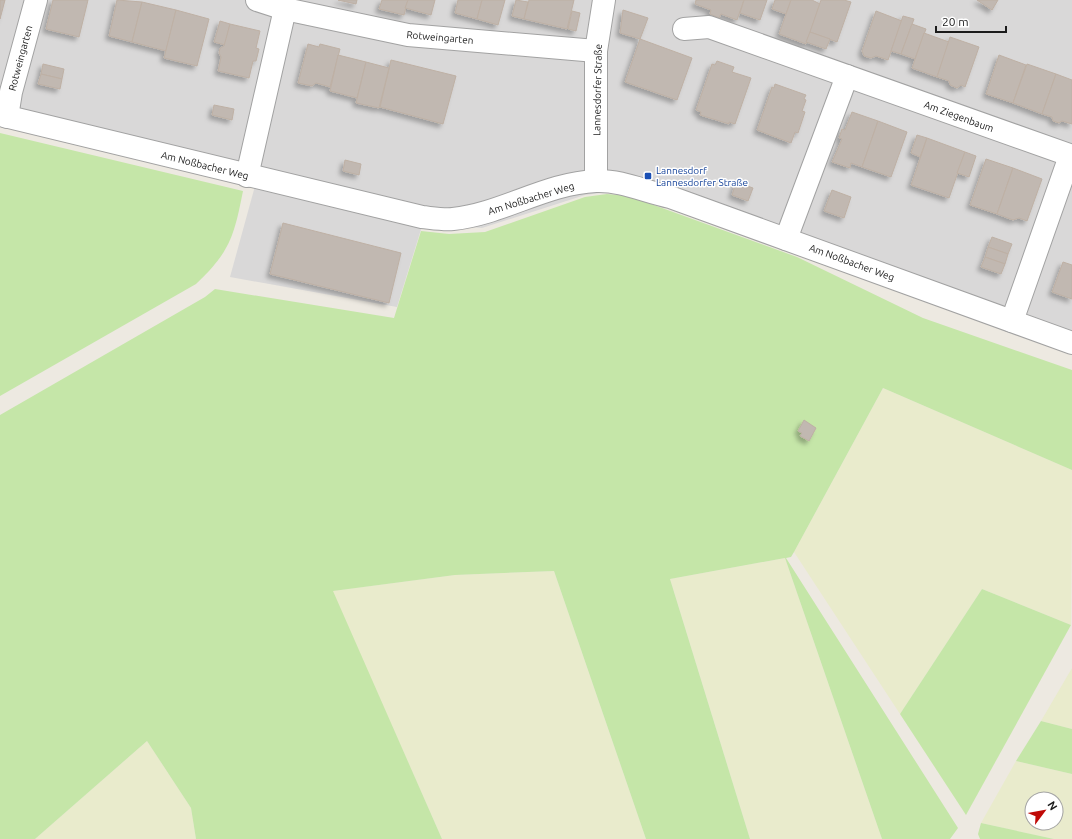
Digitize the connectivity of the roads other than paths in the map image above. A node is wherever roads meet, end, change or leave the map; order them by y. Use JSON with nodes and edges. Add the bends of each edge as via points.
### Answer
{"nodes":[{"id":1,"x":36,"y":0,"type":"edge"},
{"id":2,"x":257,"y":0,"type":"edge"},
{"id":3,"x":604,"y":0,"type":"edge"},
{"id":4,"x":285,"y":9,"type":"junction"},
{"id":5,"x":684,"y":29,"type":"dead end"},
{"id":6,"x":596,"y":51,"type":"junction"},
{"id":7,"x":847,"y":76,"type":"junction"},
{"id":8,"x":4,"y":116,"type":"edge"},
{"id":9,"x":1071,"y":156,"type":"edge"},
{"id":10,"x":247,"y":176,"type":"junction"},
{"id":11,"x":596,"y":181,"type":"junction"},
{"id":12,"x":786,"y":239,"type":"junction"},
{"id":13,"x":1012,"y":321,"type":"junction"},
{"id":14,"x":1072,"y":343,"type":"edge"}],
"edges":[{"from":1,"to":8,"type":"street","name":"Rotweingarten"},
{"from":2,"to":4,"type":"street","name":"Rotweingarten"},
{"from":3,"to":6,"type":"street","name":"Lannesdorfer Straße"},
{"from":4,"to":6,"type":"street","name":"Rotweingarten","via":[[408,35]]},
{"from":4,"to":10,"type":"street"},
{"from":5,"to":7,"type":"street","name":"Am Ziegenbaum","via":[[709,27]]},
{"from":6,"to":11,"type":"street","name":"Lannesdorfer Straße"},
{"from":7,"to":9,"type":"street","name":"Am Ziegenbaum"},
{"from":7,"to":12,"type":"street"},
{"from":8,"to":10,"type":"street","name":"Am Noßbacher Weg"},
{"from":9,"to":13,"type":"street","name":"Am Ziegenbaum"},
{"from":10,"to":11,"type":"street","name":"Am Noßbacher Weg","via":[[422,217],[452,220],[481,214],[551,190]]},
{"from":11,"to":12,"type":"street","name":"Am Noßbacher Weg","via":[[628,186],[670,198]]},
{"from":12,"to":13,"type":"street","name":"Am Noßbacher Weg"},
{"from":13,"to":14,"type":"street","name":"Am Noßbacher Weg"}]}
